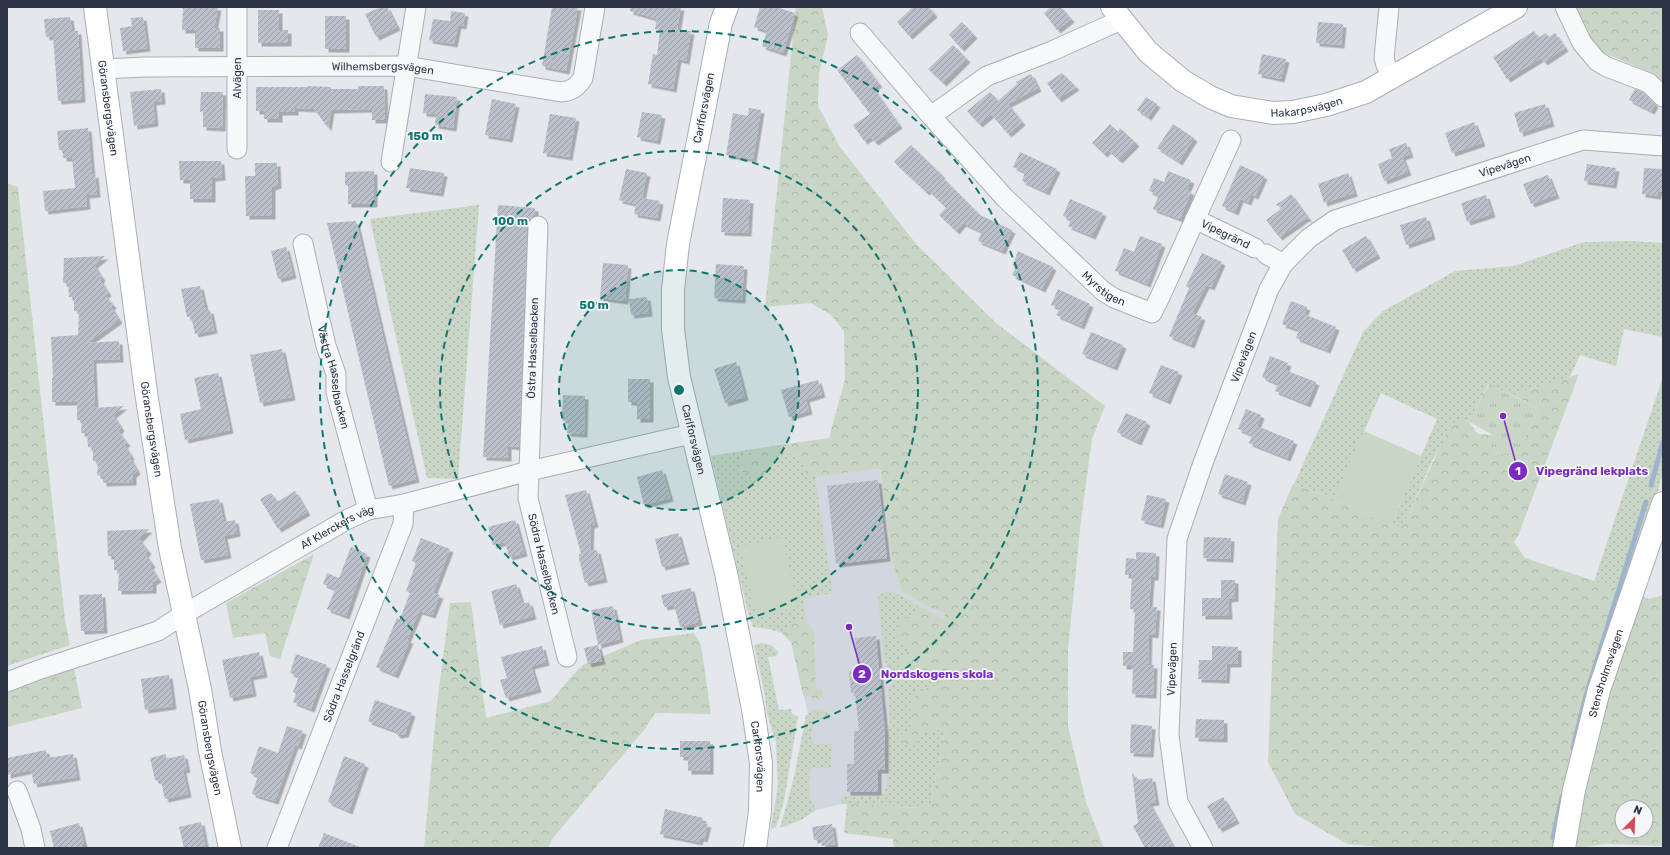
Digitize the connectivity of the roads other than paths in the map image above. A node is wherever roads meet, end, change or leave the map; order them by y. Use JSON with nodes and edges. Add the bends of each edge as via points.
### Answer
{"nodes":[{"id":1,"x":95,"y":7,"type":"edge"},
{"id":2,"x":237,"y":7,"type":"edge"},
{"id":3,"x":416,"y":7,"type":"edge"},
{"id":4,"x":595,"y":7,"type":"edge"},
{"id":5,"x":726,"y":7,"type":"edge"},
{"id":6,"x":1389,"y":7,"type":"edge"},
{"id":7,"x":1516,"y":7,"type":"edge"},
{"id":8,"x":1565,"y":7,"type":"edge"},
{"id":9,"x":1116,"y":14,"type":"edge"},
{"id":10,"x":860,"y":33,"type":"dead end"},
{"id":11,"x":406,"y":66,"type":"junction"},
{"id":12,"x":237,"y":67,"type":"junction"},
{"id":13,"x":103,"y":69,"type":"junction"},
{"id":14,"x":1393,"y":77,"type":"junction"},
{"id":15,"x":1663,"y":97,"type":"edge"},
{"id":16,"x":932,"y":116,"type":"junction"},
{"id":17,"x":1230,"y":140,"type":"dead end"},
{"id":18,"x":1663,"y":146,"type":"edge"},
{"id":19,"x":237,"y":149,"type":"dead end"},
{"id":20,"x":391,"y":162,"type":"dead end"},
{"id":21,"x":1195,"y":219,"type":"junction"},
{"id":22,"x":538,"y":226,"type":"dead end"},
{"id":23,"x":303,"y":244,"type":"dead end"},
{"id":24,"x":1283,"y":264,"type":"junction"},
{"id":25,"x":692,"y":434,"type":"junction"},
{"id":26,"x":529,"y":471,"type":"junction"},
{"id":27,"x":1663,"y":503,"type":"edge"},
{"id":28,"x":404,"y":504,"type":"junction"},
{"id":29,"x":368,"y":510,"type":"junction"},
{"id":30,"x":184,"y":614,"type":"junction"},
{"id":31,"x":567,"y":657,"type":"dead end"},
{"id":32,"x":7,"y":682,"type":"edge"},
{"id":33,"x":17,"y":791,"type":"dead end"},
{"id":34,"x":35,"y":848,"type":"edge"},
{"id":35,"x":230,"y":848,"type":"edge"},
{"id":36,"x":277,"y":848,"type":"edge"},
{"id":37,"x":755,"y":848,"type":"edge"},
{"id":38,"x":1203,"y":848,"type":"edge"},
{"id":39,"x":1564,"y":848,"type":"edge"}],
"edges":[{"from":1,"to":13,"type":"street","name":"Göransbergsvägen"},
{"from":2,"to":12,"type":"street","name":"Alvägen"},
{"from":3,"to":11,"type":"street"},
{"from":4,"to":11,"type":"street","name":"Wilhemsbergsvägen","via":[[583,78],[578,86],[570,91],[561,92]]},
{"from":5,"to":25,"type":"street","name":"Carlforsvägen","via":[[678,244],[673,290],[673,330],[678,371]]},
{"from":6,"to":14,"type":"street","via":[[1384,58]]},
{"from":7,"to":14,"type":"street","name":"Hakarpsvägen"},
{"from":8,"to":15,"type":"street","via":[[1582,43],[1597,61],[1649,83]]},
{"from":9,"to":14,"type":"street","name":"Hakarpsvägen","via":[[1148,52],[1183,81],[1231,106],[1273,113],[1294,112],[1366,92]]},
{"from":9,"to":16,"type":"street","via":[[1052,52],[987,76]]},
{"from":10,"to":16,"type":"street","name":"Myrstigen"},
{"from":11,"to":12,"type":"street","name":"Wilhemsbergsvägen"},
{"from":11,"to":20,"type":"street"},
{"from":12,"to":13,"type":"street","name":"Wilhemsbergsvägen"},
{"from":12,"to":19,"type":"street","name":"Alvägen"},
{"from":13,"to":30,"type":"street","name":"Göransbergsvägen","via":[[146,392],[170,548]]},
{"from":16,"to":21,"type":"street","name":"Myrstigen","via":[[1005,198],[1103,291],[1114,298],[1152,312]]},
{"from":17,"to":21,"type":"street","name":"Myrstigen"},
{"from":18,"to":24,"type":"street","name":"Vipevägen","via":[[1583,140],[1335,220],[1309,238]]},
{"from":21,"to":24,"type":"street","name":"Vipegränd"},
{"from":22,"to":26,"type":"street","name":"Östra Hasselbacken"},
{"from":23,"to":29,"type":"street","name":"Västra Hasselbacken","via":[[326,346],[336,374],[336,392]]},
{"from":24,"to":38,"type":"street","name":"Vipevägen","via":[[1269,289],[1177,539],[1169,735],[1178,802]]},
{"from":25,"to":26,"type":"street","name":"Af Klerckers väg"},
{"from":25,"to":37,"type":"street","name":"Carlforsvägen","via":[[726,573],[753,709],[760,763],[760,811]]},
{"from":26,"to":28,"type":"street","name":"Af Klerckers väg"},
{"from":26,"to":31,"type":"street","name":"Södra Hasselbacken","via":[[528,498]]},
{"from":27,"to":39,"type":"street","name":"Stensholmsvägen","via":[[1599,690],[1574,790]]},
{"from":28,"to":29,"type":"street","name":"Af Klerckers väg"},
{"from":28,"to":36,"type":"street","name":"Södra Hasselgränd","via":[[402,524]]},
{"from":29,"to":30,"type":"street","name":"Af Klerckers väg","via":[[348,519]]},
{"from":30,"to":32,"type":"street","name":"Af Klerckers väg","via":[[158,631]]},
{"from":30,"to":35,"type":"street","name":"Göransbergsvägen"},
{"from":33,"to":34,"type":"street"}]}
